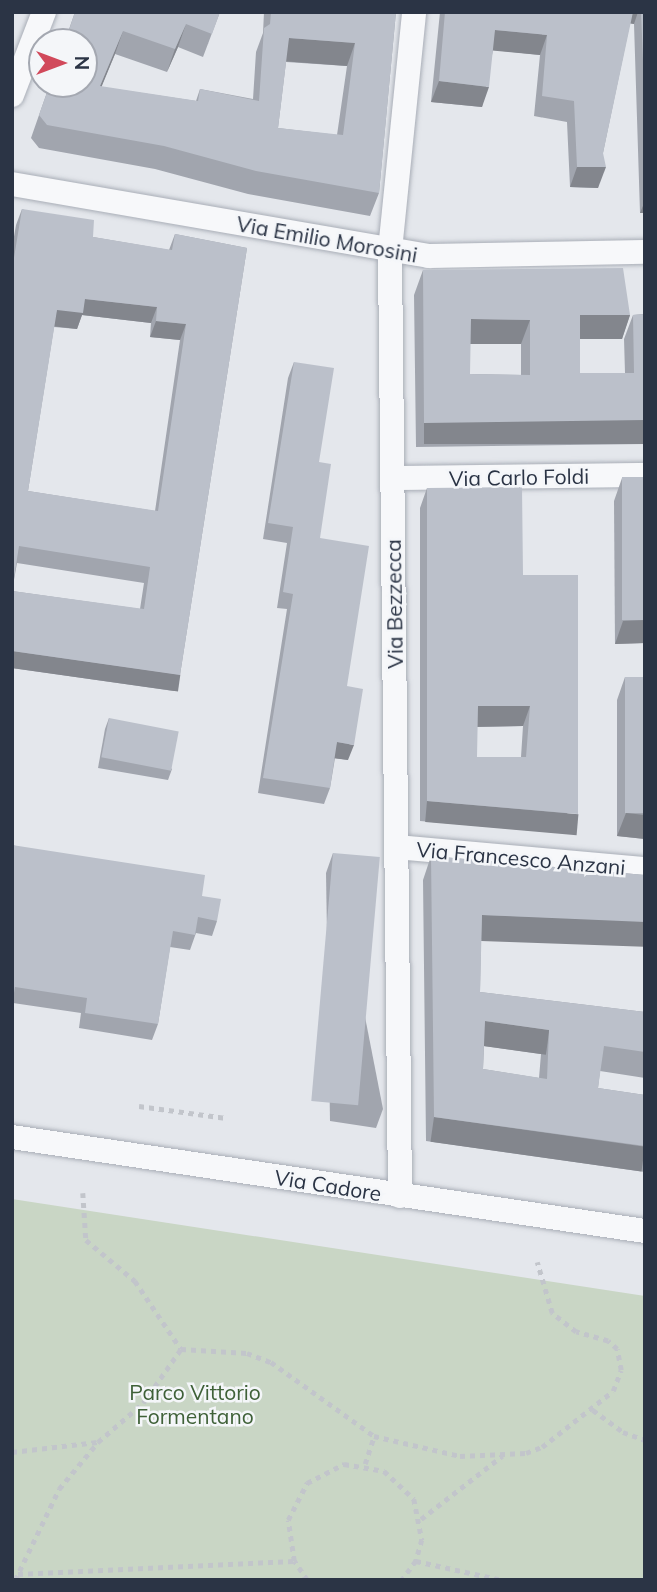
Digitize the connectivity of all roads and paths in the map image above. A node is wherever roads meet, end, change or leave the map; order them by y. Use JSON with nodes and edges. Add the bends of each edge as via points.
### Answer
{"nodes":[{"id":1,"x":44,"y":12,"type":"edge"},
{"id":2,"x":414,"y":12,"type":"edge"},
{"id":3,"x":12,"y":95,"type":"edge"},
{"id":4,"x":12,"y":184,"type":"edge"},
{"id":5,"x":390,"y":250,"type":"junction"},
{"id":6,"x":645,"y":252,"type":"edge"},
{"id":7,"x":645,"y":475,"type":"edge"},
{"id":8,"x":393,"y":478,"type":"junction"},
{"id":9,"x":397,"y":847,"type":"junction"},
{"id":10,"x":645,"y":869,"type":"edge"},
{"id":11,"x":139,"y":1106,"type":"dead end"},
{"id":12,"x":226,"y":1118,"type":"dead end"},
{"id":13,"x":12,"y":1137,"type":"edge"},
{"id":14,"x":83,"y":1193,"type":"dead end"},
{"id":15,"x":400,"y":1196,"type":"junction"},
{"id":16,"x":645,"y":1231,"type":"edge"},
{"id":17,"x":537,"y":1262,"type":"dead end"},
{"id":18,"x":181,"y":1349,"type":"junction"},
{"id":19,"x":593,"y":1410,"type":"junction"},
{"id":20,"x":374,"y":1436,"type":"junction"},
{"id":21,"x":645,"y":1440,"type":"edge"},
{"id":22,"x":98,"y":1441,"type":"junction"},
{"id":23,"x":12,"y":1452,"type":"edge"},
{"id":24,"x":503,"y":1456,"type":"junction"},
{"id":25,"x":365,"y":1464,"type":"junction"},
{"id":26,"x":421,"y":1519,"type":"junction"},
{"id":27,"x":294,"y":1561,"type":"junction"},
{"id":28,"x":416,"y":1561,"type":"junction"},
{"id":29,"x":18,"y":1574,"type":"junction"},
{"id":30,"x":15,"y":1580,"type":"edge"},
{"id":31,"x":307,"y":1580,"type":"edge"},
{"id":32,"x":402,"y":1580,"type":"edge"},
{"id":33,"x":502,"y":1580,"type":"edge"}],
"edges":[{"from":1,"to":3,"type":"street"},
{"from":2,"to":5,"type":"street","name":"Via Bezzecca"},
{"from":4,"to":5,"type":"street","name":"Via Emilio Morosini"},
{"from":5,"to":6,"type":"street","name":"Via Emilio Morosini","via":[[429,256]]},
{"from":5,"to":8,"type":"street","name":"Via Bezzecca"},
{"from":7,"to":8,"type":"street","name":"Via Carlo Foldi"},
{"from":8,"to":9,"type":"street","name":"Via Bezzecca"},
{"from":9,"to":10,"type":"street","name":"Via Francesco Anzani"},
{"from":9,"to":15,"type":"street","name":"Via Bezzecca"},
{"from":11,"to":12,"type":"path"},
{"from":13,"to":15,"type":"street","name":"Via Cadore"},
{"from":14,"to":18,"type":"path","via":[[86,1241],[135,1281]]},
{"from":15,"to":16,"type":"street","name":"Via Cadore"},
{"from":17,"to":19,"type":"path","via":[[552,1313],[576,1332],[608,1341],[617,1349],[621,1370],[617,1385]]},
{"from":18,"to":20,"type":"path","via":[[247,1353],[271,1362]]},
{"from":18,"to":22,"type":"path","via":[[143,1403]]},
{"from":19,"to":21,"type":"path","via":[[623,1432]]},
{"from":19,"to":24,"type":"path","via":[[542,1447]]},
{"from":20,"to":24,"type":"path","via":[[446,1454]]},
{"from":20,"to":25,"type":"path"},
{"from":22,"to":23,"type":"path"},
{"from":22,"to":29,"type":"path","via":[[59,1489]]},
{"from":24,"to":26,"type":"path"},
{"from":25,"to":26,"type":"path","via":[[401,1482]]},
{"from":25,"to":27,"type":"path","via":[[344,1464],[307,1483],[288,1520]]},
{"from":26,"to":28,"type":"path"},
{"from":27,"to":29,"type":"path"},
{"from":27,"to":31,"type":"path"},
{"from":28,"to":32,"type":"path"},
{"from":28,"to":33,"type":"path"},
{"from":29,"to":30,"type":"path"}]}
